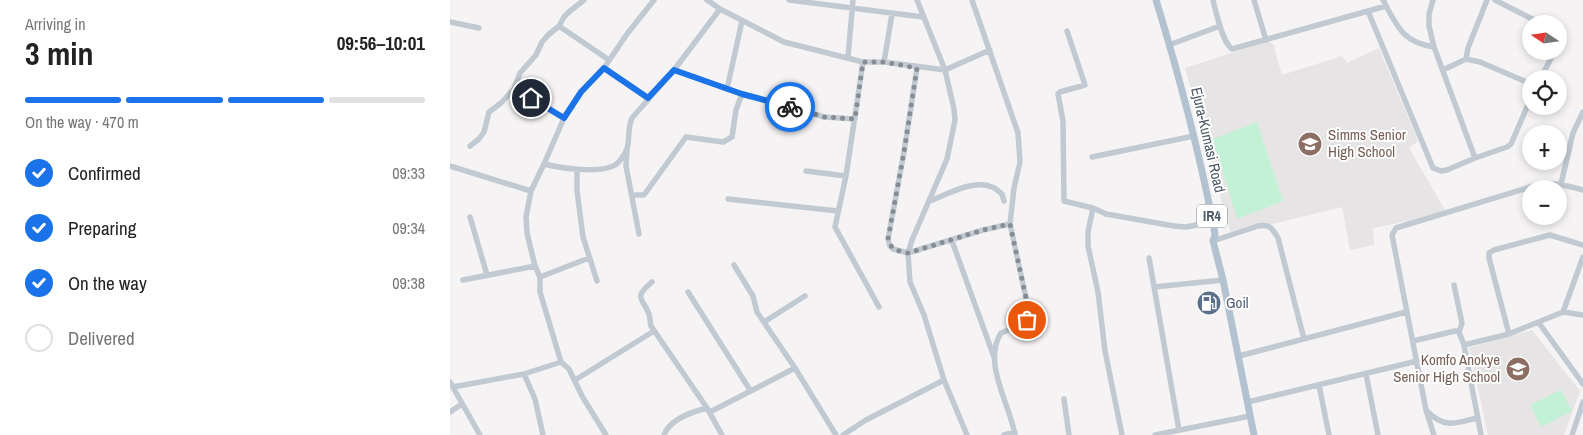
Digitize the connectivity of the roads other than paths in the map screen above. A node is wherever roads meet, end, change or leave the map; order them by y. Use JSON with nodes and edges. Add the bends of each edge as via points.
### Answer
{"nodes":[{"id":1,"x":584,"y":0,"type":"edge"},
{"id":2,"x":654,"y":0,"type":"edge"},
{"id":3,"x":707,"y":0,"type":"edge"},
{"id":4,"x":789,"y":0,"type":"edge"},
{"id":5,"x":853,"y":0,"type":"edge"},
{"id":6,"x":917,"y":0,"type":"edge"},
{"id":7,"x":972,"y":0,"type":"edge"},
{"id":8,"x":1156,"y":0,"type":"edge"},
{"id":9,"x":1213,"y":0,"type":"edge"},
{"id":10,"x":1254,"y":0,"type":"edge"},
{"id":11,"x":1433,"y":0,"type":"edge"},
{"id":12,"x":1487,"y":0,"type":"edge"},
{"id":13,"x":1495,"y":0,"type":"edge"},
{"id":14,"x":1385,"y":3,"type":"edge"},
{"id":15,"x":852,"y":7,"type":"junction"},
{"id":16,"x":720,"y":9,"type":"junction"},
{"id":17,"x":1368,"y":11,"type":"junction"},
{"id":18,"x":892,"y":14,"type":"junction"},
{"id":19,"x":1524,"y":15,"type":"edge"},
{"id":20,"x":923,"y":17,"type":"junction"},
{"id":21,"x":742,"y":21,"type":"junction"},
{"id":22,"x":450,"y":22,"type":"edge"},
{"id":23,"x":559,"y":26,"type":"junction"},
{"id":24,"x":1220,"y":26,"type":"junction"},
{"id":25,"x":479,"y":28,"type":"dead end"},
{"id":26,"x":1067,"y":31,"type":"dead end"},
{"id":27,"x":1266,"y":40,"type":"junction"},
{"id":28,"x":1169,"y":44,"type":"junction"},
{"id":29,"x":1434,"y":47,"type":"junction"},
{"id":30,"x":990,"y":50,"type":"junction"},
{"id":31,"x":848,"y":57,"type":"junction"},
{"id":32,"x":1466,"y":59,"type":"junction"},
{"id":33,"x":610,"y":60,"type":"junction"},
{"id":34,"x":863,"y":62,"type":"junction"},
{"id":35,"x":884,"y":62,"type":"junction"},
{"id":36,"x":604,"y":68,"type":"junction"},
{"id":37,"x":917,"y":68,"type":"junction"},
{"id":38,"x":674,"y":70,"type":"junction"},
{"id":39,"x":946,"y":70,"type":"junction"},
{"id":40,"x":1443,"y":70,"type":"junction"},
{"id":41,"x":1522,"y":80,"type":"edge"},
{"id":42,"x":514,"y":89,"type":"junction"},
{"id":43,"x":727,"y":89,"type":"junction"},
{"id":44,"x":742,"y":94,"type":"junction"},
{"id":45,"x":648,"y":98,"type":"junction"},
{"id":46,"x":1583,"y":112,"type":"edge"},
{"id":47,"x":1524,"y":115,"type":"edge"},
{"id":48,"x":564,"y":118,"type":"junction"},
{"id":49,"x":855,"y":119,"type":"junction"},
{"id":50,"x":1194,"y":136,"type":"junction"},
{"id":51,"x":470,"y":146,"type":"dead end"},
{"id":52,"x":627,"y":149,"type":"junction"},
{"id":53,"x":1092,"y":157,"type":"dead end"},
{"id":54,"x":1475,"y":158,"type":"junction"},
{"id":55,"x":544,"y":164,"type":"junction"},
{"id":56,"x":450,"y":166,"type":"edge"},
{"id":57,"x":578,"y":171,"type":"junction"},
{"id":58,"x":806,"y":171,"type":"dead end"},
{"id":59,"x":846,"y":176,"type":"junction"},
{"id":60,"x":1562,"y":180,"type":"edge"},
{"id":61,"x":1567,"y":186,"type":"edge"},
{"id":62,"x":1522,"y":190,"type":"edge"},
{"id":63,"x":1583,"y":190,"type":"edge"},
{"id":64,"x":530,"y":191,"type":"junction"},
{"id":65,"x":632,"y":195,"type":"junction"},
{"id":66,"x":728,"y":199,"type":"dead end"},
{"id":67,"x":930,"y":201,"type":"junction"},
{"id":68,"x":1004,"y":201,"type":"dead end"},
{"id":69,"x":1092,"y":208,"type":"junction"},
{"id":70,"x":838,"y":212,"type":"junction"},
{"id":71,"x":470,"y":217,"type":"dead end"},
{"id":72,"x":1213,"y":222,"type":"junction"},
{"id":73,"x":1010,"y":224,"type":"junction"},
{"id":74,"x":638,"y":234,"type":"dead end"},
{"id":75,"x":952,"y":241,"type":"junction"},
{"id":76,"x":1213,"y":241,"type":"junction"},
{"id":77,"x":1583,"y":245,"type":"edge"},
{"id":78,"x":908,"y":253,"type":"junction"},
{"id":79,"x":1583,"y":257,"type":"edge"},
{"id":80,"x":590,"y":258,"type":"junction"},
{"id":81,"x":1149,"y":258,"type":"dead end"},
{"id":82,"x":734,"y":265,"type":"dead end"},
{"id":83,"x":535,"y":266,"type":"junction"},
{"id":84,"x":487,"y":275,"type":"junction"},
{"id":85,"x":540,"y":277,"type":"junction"},
{"id":86,"x":462,"y":280,"type":"dead end"},
{"id":87,"x":1224,"y":280,"type":"junction"},
{"id":88,"x":597,"y":281,"type":"dead end"},
{"id":89,"x":652,"y":282,"type":"dead end"},
{"id":90,"x":1454,"y":285,"type":"dead end"},
{"id":91,"x":1154,"y":287,"type":"junction"},
{"id":92,"x":688,"y":292,"type":"dead end"},
{"id":93,"x":804,"y":296,"type":"dead end"},
{"id":94,"x":879,"y":306,"type":"dead end"},
{"id":95,"x":1406,"y":312,"type":"junction"},
{"id":96,"x":1563,"y":312,"type":"junction"},
{"id":97,"x":1583,"y":315,"type":"edge"},
{"id":98,"x":764,"y":322,"type":"junction"},
{"id":99,"x":1539,"y":323,"type":"junction"},
{"id":100,"x":654,"y":331,"type":"junction"},
{"id":101,"x":1459,"y":332,"type":"junction"},
{"id":102,"x":1510,"y":334,"type":"junction"},
{"id":103,"x":1304,"y":339,"type":"junction"},
{"id":104,"x":1413,"y":341,"type":"junction"},
{"id":105,"x":1464,"y":345,"type":"junction"},
{"id":106,"x":1238,"y":356,"type":"junction"},
{"id":107,"x":995,"y":361,"type":"junction"},
{"id":108,"x":1417,"y":361,"type":"junction"},
{"id":109,"x":561,"y":362,"type":"junction"},
{"id":110,"x":795,"y":368,"type":"junction"},
{"id":111,"x":524,"y":374,"type":"junction"},
{"id":112,"x":1366,"y":374,"type":"junction"},
{"id":113,"x":575,"y":380,"type":"junction"},
{"id":114,"x":944,"y":380,"type":"junction"},
{"id":115,"x":1583,"y":384,"type":"edge"},
{"id":116,"x":451,"y":385,"type":"edge"},
{"id":117,"x":1319,"y":386,"type":"junction"},
{"id":118,"x":750,"y":390,"type":"junction"},
{"id":119,"x":1064,"y":399,"type":"dead end"},
{"id":120,"x":1248,"y":402,"type":"junction"},
{"id":121,"x":1583,"y":402,"type":"edge"},
{"id":122,"x":462,"y":404,"type":"junction"},
{"id":123,"x":708,"y":410,"type":"junction"},
{"id":124,"x":1426,"y":410,"type":"junction"},
{"id":125,"x":450,"y":412,"type":"edge"},
{"id":126,"x":1250,"y":416,"type":"junction"},
{"id":127,"x":1477,"y":418,"type":"junction"},
{"id":128,"x":1176,"y":432,"type":"edge"},
{"id":129,"x":1015,"y":433,"type":"edge"},
{"id":130,"x":480,"y":435,"type":"edge"},
{"id":131,"x":543,"y":435,"type":"edge"},
{"id":132,"x":606,"y":435,"type":"edge"},
{"id":133,"x":664,"y":435,"type":"edge"},
{"id":134,"x":722,"y":435,"type":"edge"},
{"id":135,"x":836,"y":435,"type":"edge"},
{"id":136,"x":843,"y":435,"type":"edge"},
{"id":137,"x":967,"y":435,"type":"edge"},
{"id":138,"x":1004,"y":435,"type":"edge"},
{"id":139,"x":1069,"y":435,"type":"edge"},
{"id":140,"x":1122,"y":435,"type":"edge"},
{"id":141,"x":1155,"y":435,"type":"edge"},
{"id":142,"x":1254,"y":435,"type":"edge"},
{"id":143,"x":1329,"y":435,"type":"edge"},
{"id":144,"x":1378,"y":435,"type":"edge"},
{"id":145,"x":1434,"y":435,"type":"edge"},
{"id":146,"x":1481,"y":435,"type":"edge"},
{"id":147,"x":1572,"y":435,"type":"edge"}],
"edges":[{"from":1,"to":23,"type":"street","via":[[564,17]]},
{"from":2,"to":33,"type":"street"},
{"from":3,"to":16,"type":"street"},
{"from":4,"to":15,"type":"street"},
{"from":5,"to":15,"type":"street"},
{"from":6,"to":20,"type":"street"},
{"from":7,"to":30,"type":"street"},
{"from":8,"to":28,"type":"main road","name":"Ejura-Kumasi Road","number":"IR4"},
{"from":9,"to":24,"type":"street"},
{"from":10,"to":27,"type":"street"},
{"from":11,"to":29,"type":"street","via":[[1429,26]]},
{"from":12,"to":32,"type":"street"},
{"from":13,"to":19,"type":"street"},
{"from":14,"to":17,"type":"street"},
{"from":14,"to":29,"type":"street","via":[[1407,38],[1419,45]]},
{"from":15,"to":18,"type":"street"},
{"from":15,"to":31,"type":"street"},
{"from":16,"to":21,"type":"street"},
{"from":16,"to":38,"type":"street"},
{"from":17,"to":27,"type":"street"},
{"from":17,"to":54,"type":"street","via":[[1434,168],[1447,170]]},
{"from":18,"to":20,"type":"street"},
{"from":18,"to":35,"type":"street"},
{"from":20,"to":39,"type":"street"},
{"from":21,"to":31,"type":"street","via":[[784,42]]},
{"from":21,"to":43,"type":"street"},
{"from":22,"to":25,"type":"street"},
{"from":23,"to":33,"type":"street"},
{"from":23,"to":42,"type":"street","via":[[522,69]]},
{"from":24,"to":27,"type":"street","via":[[1232,49]]},
{"from":24,"to":28,"type":"street"},
{"from":26,"to":69,"type":"street","via":[[1085,85],[1058,94],[1062,122],[1063,196],[1068,203]]},
{"from":28,"to":50,"type":"main road","name":"Ejura-Kumasi Road","number":"IR4"},
{"from":29,"to":40,"type":"street"},
{"from":30,"to":39,"type":"street"},
{"from":30,"to":73,"type":"street","via":[[1018,133],[1020,162]]},
{"from":31,"to":34,"type":"street"},
{"from":32,"to":40,"type":"street"},
{"from":32,"to":41,"type":"street"},
{"from":33,"to":36,"type":"street"},
{"from":34,"to":35,"type":"street"},
{"from":34,"to":49,"type":"street"},
{"from":35,"to":37,"type":"street"},
{"from":36,"to":45,"type":"street"},
{"from":36,"to":48,"type":"street","via":[[581,92]]},
{"from":37,"to":39,"type":"street"},
{"from":37,"to":78,"type":"street","via":[[888,239],[893,249]]},
{"from":38,"to":43,"type":"street"},
{"from":38,"to":45,"type":"street"},
{"from":39,"to":67,"type":"street","via":[[955,120],[947,159]]},
{"from":40,"to":54,"type":"street"},
{"from":42,"to":48,"type":"street"},
{"from":42,"to":51,"type":"street","via":[[489,112],[484,132]]},
{"from":43,"to":44,"type":"street"},
{"from":44,"to":49,"type":"street","via":[[824,117]]},
{"from":44,"to":65,"type":"street","via":[[732,136],[723,142],[686,137],[644,196]]},
{"from":45,"to":52,"type":"street","via":[[628,127]]},
{"from":46,"to":60,"type":"street","via":[[1573,133]]},
{"from":47,"to":54,"type":"street","via":[[1511,144]]},
{"from":48,"to":55,"type":"street"},
{"from":49,"to":59,"type":"street"},
{"from":50,"to":53,"type":"street"},
{"from":50,"to":72,"type":"main road","name":"Ejura-Kumasi Road","number":"IR4"},
{"from":52,"to":57,"type":"street","via":[[616,164]]},
{"from":52,"to":65,"type":"street","via":[[626,166]]},
{"from":55,"to":57,"type":"street"},
{"from":55,"to":64,"type":"street"},
{"from":56,"to":64,"type":"street"},
{"from":57,"to":80,"type":"street","via":[[577,191],[583,237]]},
{"from":58,"to":59,"type":"street"},
{"from":59,"to":70,"type":"street"},
{"from":61,"to":63,"type":"street"},
{"from":62,"to":95,"type":"street","via":[[1396,228],[1392,235]]},
{"from":64,"to":83,"type":"street","via":[[527,233]]},
{"from":65,"to":74,"type":"street"},
{"from":66,"to":70,"type":"street"},
{"from":67,"to":68,"type":"street","via":[[969,186],[992,187],[1002,194]]},
{"from":67,"to":78,"type":"street"},
{"from":69,"to":72,"type":"street","via":[[1116,216],[1174,226]]},
{"from":69,"to":140,"type":"street","via":[[1088,246]]},
{"from":70,"to":94,"type":"street","via":[[835,227]]},
{"from":71,"to":84,"type":"street"},
{"from":72,"to":76,"type":"main road","name":"Ejura-Kumasi Road","number":"IR4"},
{"from":73,"to":75,"type":"street"},
{"from":73,"to":107,"type":"street","via":[[1028,315],[1024,324],[1001,333],[996,343]]},
{"from":75,"to":78,"type":"street"},
{"from":75,"to":107,"type":"street"},
{"from":76,"to":87,"type":"main road","name":"Ejura-Kumasi Road","number":"IR4"},
{"from":76,"to":103,"type":"street","via":[[1258,226],[1266,225],[1273,229]]},
{"from":77,"to":102,"type":"street","via":[[1550,235],[1489,253]]},
{"from":78,"to":114,"type":"street","via":[[910,282]]},
{"from":79,"to":96,"type":"street"},
{"from":80,"to":85,"type":"street"},
{"from":80,"to":88,"type":"street"},
{"from":81,"to":91,"type":"street"},
{"from":82,"to":98,"type":"street"},
{"from":83,"to":84,"type":"street"},
{"from":83,"to":85,"type":"street"},
{"from":84,"to":86,"type":"street"},
{"from":85,"to":109,"type":"street","via":[[540,292]]},
{"from":87,"to":91,"type":"street"},
{"from":87,"to":106,"type":"main road","name":"Ejura-Kumasi Road","number":"IR4"},
{"from":89,"to":100,"type":"street","via":[[640,296]]},
{"from":90,"to":101,"type":"street","via":[[1462,323]]},
{"from":91,"to":128,"type":"street"},
{"from":92,"to":118,"type":"street"},
{"from":93,"to":98,"type":"street"},
{"from":95,"to":103,"type":"street"},
{"from":95,"to":104,"type":"street"},
{"from":96,"to":97,"type":"street"},
{"from":96,"to":99,"type":"street"},
{"from":98,"to":110,"type":"street"},
{"from":99,"to":102,"type":"street"},
{"from":99,"to":115,"type":"street"},
{"from":100,"to":113,"type":"street"},
{"from":100,"to":123,"type":"street"},
{"from":101,"to":104,"type":"street"},
{"from":101,"to":105,"type":"street"},
{"from":102,"to":105,"type":"street"},
{"from":103,"to":106,"type":"street"},
{"from":104,"to":108,"type":"street"},
{"from":105,"to":127,"type":"street"},
{"from":106,"to":120,"type":"main road","name":"Ejura-Kumasi Road","number":"IR4"},
{"from":107,"to":129,"type":"street","via":[[997,379]]},
{"from":108,"to":112,"type":"street"},
{"from":108,"to":124,"type":"street"},
{"from":109,"to":111,"type":"street"},
{"from":109,"to":113,"type":"street"},
{"from":110,"to":118,"type":"street"},
{"from":110,"to":135,"type":"street"},
{"from":111,"to":116,"type":"street"},
{"from":111,"to":131,"type":"street","via":[[535,399]]},
{"from":112,"to":117,"type":"street"},
{"from":112,"to":144,"type":"street"},
{"from":113,"to":132,"type":"street"},
{"from":114,"to":136,"type":"street"},
{"from":114,"to":137,"type":"street"},
{"from":116,"to":122,"type":"street"},
{"from":117,"to":120,"type":"street"},
{"from":117,"to":143,"type":"street"},
{"from":118,"to":123,"type":"street"},
{"from":119,"to":139,"type":"street"},
{"from":120,"to":126,"type":"main road","name":"Ejura-Kumasi Road","number":"IR4"},
{"from":121,"to":147,"type":"street"},
{"from":122,"to":125,"type":"street"},
{"from":122,"to":130,"type":"street"},
{"from":123,"to":133,"type":"street","via":[[684,416]]},
{"from":123,"to":134,"type":"street"},
{"from":124,"to":127,"type":"street","via":[[1436,420],[1445,423]]},
{"from":124,"to":145,"type":"street"},
{"from":126,"to":128,"type":"street"},
{"from":126,"to":142,"type":"main road","name":"Ejura-Kumasi Road","number":"IR4"},
{"from":127,"to":146,"type":"street"},
{"from":128,"to":141,"type":"street"},
{"from":129,"to":138,"type":"street"}]}
